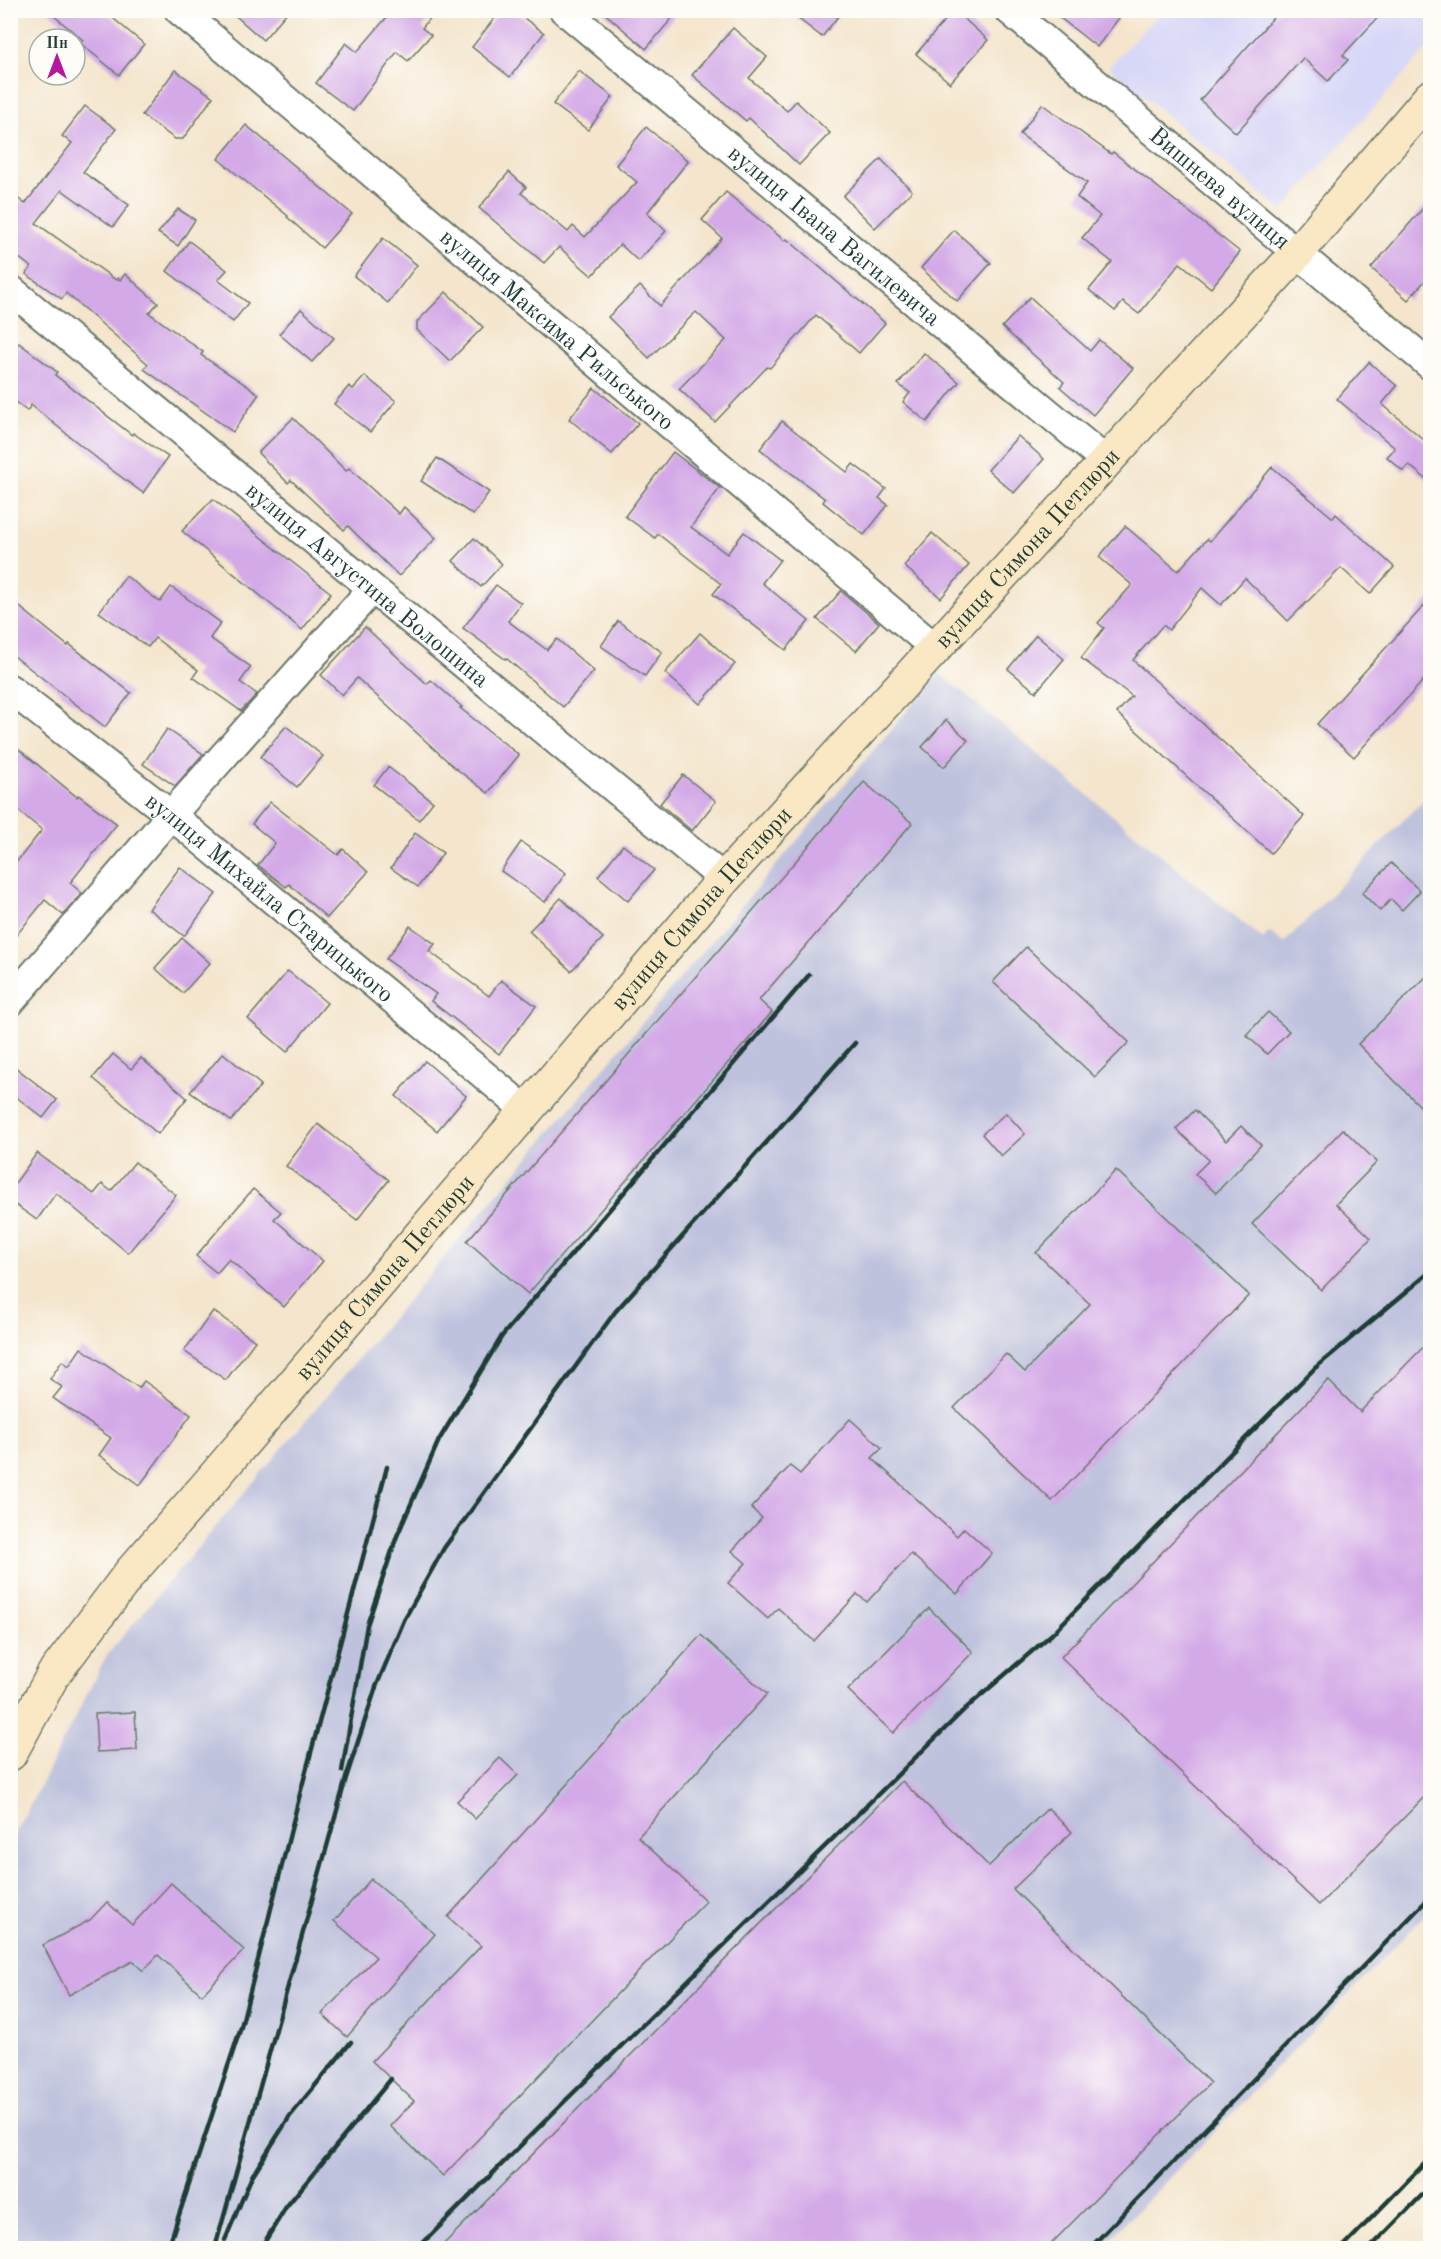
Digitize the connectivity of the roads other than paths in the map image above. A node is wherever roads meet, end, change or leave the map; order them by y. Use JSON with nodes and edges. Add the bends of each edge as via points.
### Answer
{"nodes":[{"id":1,"x":179,"y":10,"type":"edge"},
{"id":2,"x":564,"y":10,"type":"edge"},
{"id":3,"x":1009,"y":10,"type":"edge"},
{"id":4,"x":1431,"y":97,"type":"edge"},
{"id":5,"x":1297,"y":253,"type":"junction"},
{"id":6,"x":10,"y":289,"type":"edge"},
{"id":7,"x":1431,"y":365,"type":"edge"},
{"id":8,"x":1106,"y":461,"type":"junction"},
{"id":9,"x":372,"y":589,"type":"junction"},
{"id":10,"x":935,"y":648,"type":"junction"},
{"id":11,"x":10,"y":689,"type":"edge"},
{"id":12,"x":171,"y":815,"type":"junction"},
{"id":13,"x":724,"y":879,"type":"junction"},
{"id":14,"x":10,"y":1002,"type":"edge"},
{"id":15,"x":526,"y":1110,"type":"junction"},
{"id":16,"x":10,"y":1754,"type":"edge"}],
"edges":[{"from":1,"to":10,"type":"street","name":"вулиця Максима Рильського"},
{"from":2,"to":8,"type":"street","name":"вулиця Івана Вагилевича"},
{"from":3,"to":5,"type":"street","name":"Вишнева вулиця"},
{"from":4,"to":5,"type":"main road","name":"вулиця Симона Петлюри"},
{"from":5,"to":7,"type":"street","name":"Вишнева вулиця"},
{"from":5,"to":8,"type":"main road","name":"вулиця Симона Петлюри"},
{"from":6,"to":9,"type":"street","name":"вулиця Августина Волошина"},
{"from":8,"to":10,"type":"main road","name":"вулиця Симона Петлюри"},
{"from":9,"to":12,"type":"street"},
{"from":9,"to":13,"type":"street","name":"вулиця Августина Волошина"},
{"from":10,"to":13,"type":"main road","name":"вулиця Симона Петлюри"},
{"from":11,"to":12,"type":"street","name":"вулиця Михайла Старицького"},
{"from":12,"to":14,"type":"street"},
{"from":12,"to":15,"type":"street","name":"вулиця Михайла Старицького"},
{"from":13,"to":15,"type":"main road","name":"вулиця Симона Петлюри"},
{"from":15,"to":16,"type":"main road","name":"вулиця Симона Петлюри","via":[[130,1573],[53,1675]]}]}
